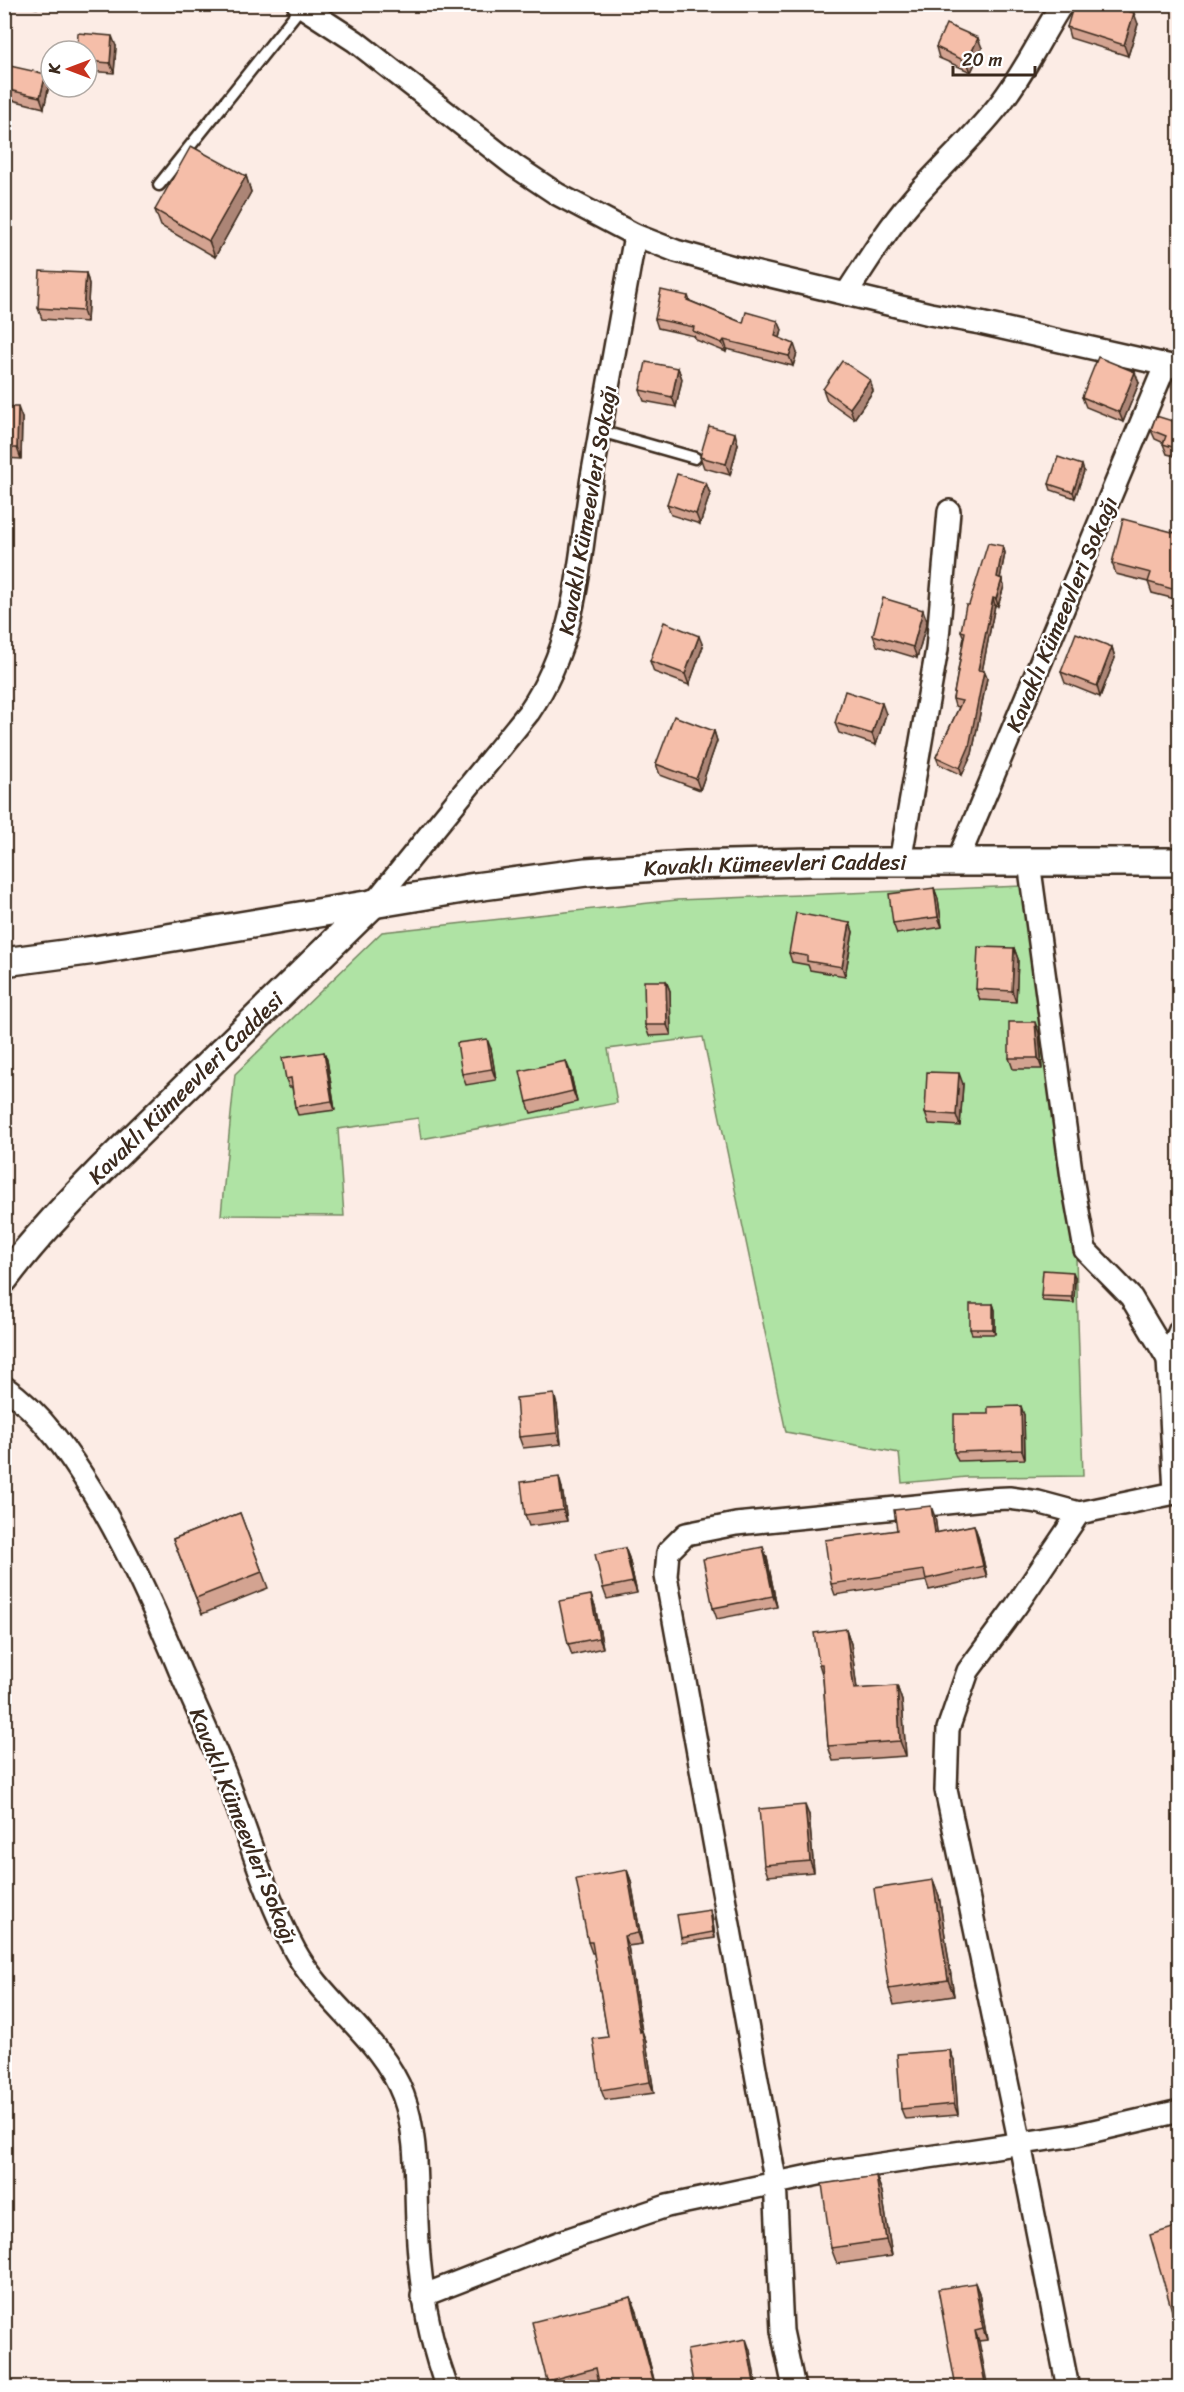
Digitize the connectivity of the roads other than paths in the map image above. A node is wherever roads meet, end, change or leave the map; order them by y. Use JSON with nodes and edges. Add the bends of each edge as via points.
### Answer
{"nodes":[{"id":1,"x":1062,"y":4,"type":"edge"},
{"id":2,"x":300,"y":5,"type":"edge"},
{"id":3,"x":159,"y":185,"type":"dead end"},
{"id":4,"x":635,"y":235,"type":"junction"},
{"id":5,"x":846,"y":294,"type":"junction"},
{"id":6,"x":1172,"y":367,"type":"edge"},
{"id":7,"x":600,"y":431,"type":"junction"},
{"id":8,"x":695,"y":458,"type":"dead end"},
{"id":9,"x":949,"y":512,"type":"dead end"},
{"id":10,"x":900,"y":862,"type":"junction"},
{"id":11,"x":957,"y":862,"type":"junction"},
{"id":12,"x":1029,"y":862,"type":"junction"},
{"id":13,"x":1179,"y":862,"type":"edge"},
{"id":14,"x":374,"y":903,"type":"junction"},
{"id":15,"x":4,"y":962,"type":"edge"},
{"id":16,"x":4,"y":1279,"type":"edge"},
{"id":17,"x":1179,"y":1330,"type":"edge"},
{"id":18,"x":1168,"y":1359,"type":"junction"},
{"id":19,"x":4,"y":1387,"type":"edge"},
{"id":20,"x":1177,"y":1493,"type":"edge"},
{"id":21,"x":1079,"y":1514,"type":"junction"},
{"id":22,"x":1179,"y":2111,"type":"edge"},
{"id":23,"x":1020,"y":2144,"type":"junction"},
{"id":24,"x":775,"y":2183,"type":"junction"},
{"id":25,"x":422,"y":2295,"type":"junction"},
{"id":26,"x":447,"y":2388,"type":"edge"},
{"id":27,"x":794,"y":2388,"type":"edge"},
{"id":28,"x":1068,"y":2388,"type":"edge"}],
"edges":[{"from":1,"to":5,"type":"street","via":[[1020,78],[980,128],[911,201]]},
{"from":2,"to":3,"type":"lane"},
{"from":2,"to":4,"type":"street","name":"Kavaklı Kümeevleri Sokağı","via":[[356,41],[515,166],[557,194]]},
{"from":4,"to":5,"type":"street","name":"Kavaklı Kümeevleri Sokağı","via":[[676,251]]},
{"from":4,"to":7,"type":"street","name":"Kavaklı Kümeevleri Sokağı"},
{"from":5,"to":6,"type":"street","name":"Kavaklı Kümeevleri Sokağı"},
{"from":6,"to":11,"type":"street","name":"Kavaklı Kümeevleri Sokağı"},
{"from":7,"to":8,"type":"lane"},
{"from":7,"to":14,"type":"street","name":"Kavaklı Kümeevleri Sokağı","via":[[567,632],[546,687]]},
{"from":9,"to":10,"type":"street","via":[[937,649]]},
{"from":10,"to":11,"type":"street","name":"Kavaklı Kümeevleri Caddesi"},
{"from":10,"to":14,"type":"street","name":"Kavaklı Kümeevleri Caddesi","via":[[726,864],[586,872]]},
{"from":11,"to":12,"type":"street","name":"Kavaklı Kümeevleri Caddesi"},
{"from":12,"to":13,"type":"street","name":"Kavaklı Kümeevleri Caddesi"},
{"from":12,"to":18,"type":"street","via":[[1085,1251],[1131,1297]]},
{"from":14,"to":15,"type":"street","name":"Kavaklı Kümeevleri Caddesi"},
{"from":14,"to":16,"type":"street","name":"Kavaklı Kümeevleri Caddesi","via":[[103,1168]]},
{"from":17,"to":18,"type":"street"},
{"from":18,"to":20,"type":"street"},
{"from":19,"to":25,"type":"street","name":"Kavaklı Kümeevleri Sokağı","via":[[63,1446],[110,1521],[180,1669],[296,1953],[388,2065],[403,2095],[414,2146]]},
{"from":20,"to":21,"type":"street"},
{"from":21,"to":23,"type":"street","via":[[968,1671],[948,1729],[946,1790]]},
{"from":21,"to":24,"type":"street","via":[[1038,1502],[986,1499],[736,1524],[686,1534],[668,1552],[666,1576]]},
{"from":22,"to":23,"type":"street"},
{"from":23,"to":24,"type":"street"},
{"from":23,"to":28,"type":"street"},
{"from":24,"to":25,"type":"street","via":[[625,2219]]},
{"from":24,"to":27,"type":"street","via":[[782,2331]]},
{"from":25,"to":26,"type":"street","name":"Kavaklı Kümeevleri Sokağı"}]}
